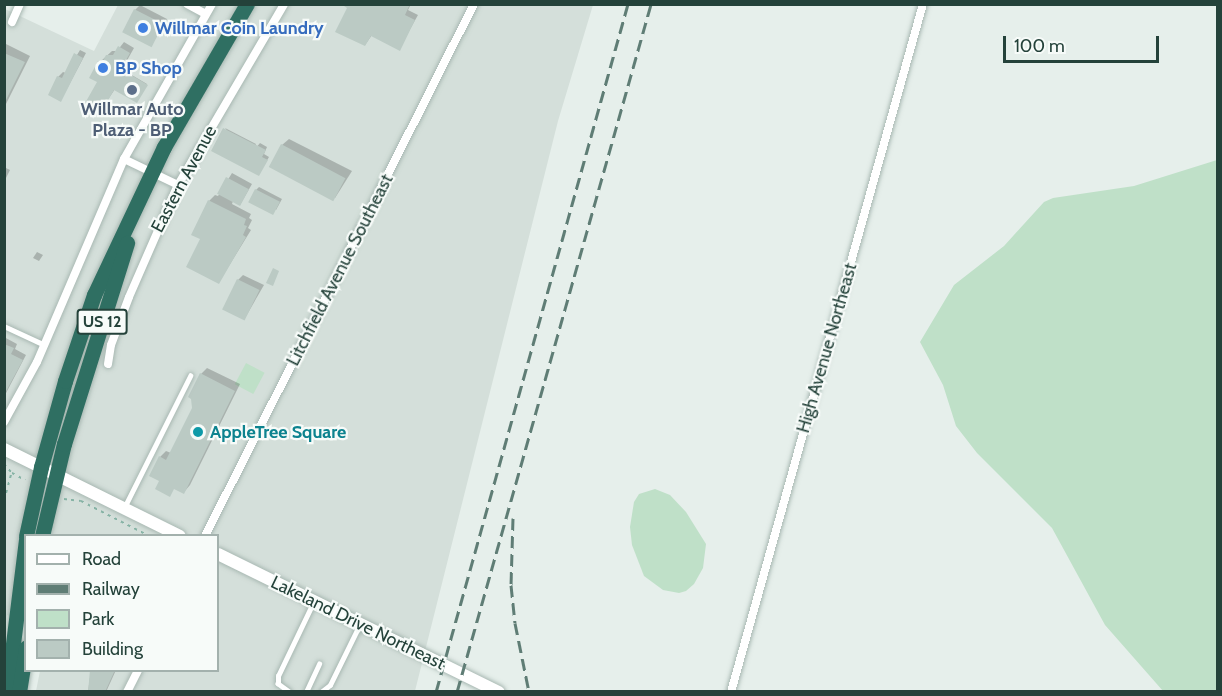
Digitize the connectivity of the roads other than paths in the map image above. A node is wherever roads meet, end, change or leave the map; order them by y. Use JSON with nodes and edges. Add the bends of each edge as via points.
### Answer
{"nodes":[{"id":1,"x":20,"y":4,"type":"edge"},
{"id":2,"x":187,"y":4,"type":"edge"},
{"id":3,"x":212,"y":4,"type":"edge"},
{"id":4,"x":247,"y":4,"type":"edge"},
{"id":5,"x":284,"y":4,"type":"edge"},
{"id":6,"x":474,"y":4,"type":"edge"},
{"id":7,"x":923,"y":4,"type":"edge"},
{"id":8,"x":206,"y":14,"type":"junction"},
{"id":9,"x":12,"y":22,"type":"dead end"},
{"id":10,"x":124,"y":159,"type":"junction"},
{"id":11,"x":151,"y":172,"type":"junction"},
{"id":12,"x":178,"y":185,"type":"junction"},
{"id":13,"x":4,"y":326,"type":"edge"},
{"id":14,"x":45,"y":345,"type":"junction"},
{"id":15,"x":108,"y":364,"type":"dead end"},
{"id":16,"x":190,"y":376,"type":"dead end"},
{"id":17,"x":4,"y":422,"type":"edge"},
{"id":18,"x":4,"y":449,"type":"edge"},
{"id":19,"x":40,"y":467,"type":"junction"},
{"id":20,"x":56,"y":474,"type":"junction"},
{"id":21,"x":124,"y":508,"type":"junction"},
{"id":22,"x":27,"y":534,"type":"edge"},
{"id":23,"x":42,"y":534,"type":"edge"},
{"id":24,"x":176,"y":534,"type":"edge"},
{"id":25,"x":207,"y":534,"type":"edge"},
{"id":26,"x":24,"y":554,"type":"edge"},
{"id":27,"x":219,"y":554,"type":"edge"},
{"id":28,"x":314,"y":601,"type":"junction"},
{"id":29,"x":361,"y":624,"type":"junction"},
{"id":30,"x":24,"y":661,"type":"edge"},
{"id":31,"x":319,"y":664,"type":"dead end"},
{"id":32,"x":137,"y":672,"type":"edge"},
{"id":33,"x":7,"y":692,"type":"edge"},
{"id":34,"x":19,"y":692,"type":"edge"},
{"id":35,"x":127,"y":692,"type":"edge"},
{"id":36,"x":289,"y":692,"type":"edge"},
{"id":37,"x":306,"y":692,"type":"edge"},
{"id":38,"x":321,"y":692,"type":"edge"},
{"id":39,"x":499,"y":692,"type":"edge"},
{"id":40,"x":730,"y":692,"type":"edge"}],
"edges":[{"from":1,"to":9,"type":"street"},
{"from":2,"to":8,"type":"street"},
{"from":3,"to":8,"type":"street"},
{"from":4,"to":11,"type":"highway","name":"US 12","number":"US 12"},
{"from":5,"to":12,"type":"street","name":"Eastern Avenue"},
{"from":6,"to":25,"type":"street","name":"Litchfield Avenue Southeast"},
{"from":7,"to":40,"type":"street","name":"High Avenue Northeast"},
{"from":8,"to":10,"type":"street"},
{"from":10,"to":11,"type":"street"},
{"from":10,"to":14,"type":"street"},
{"from":11,"to":12,"type":"street"},
{"from":11,"to":19,"type":"highway","name":"US 12","number":"US 12","via":[[86,316]]},
{"from":11,"to":20,"type":"highway","name":"US 12","number":"US 12"},
{"from":12,"to":15,"type":"street","name":"Eastern Avenue","via":[[129,297]]},
{"from":13,"to":14,"type":"lane"},
{"from":14,"to":17,"type":"street"},
{"from":16,"to":21,"type":"lane"},
{"from":18,"to":19,"type":"main road"},
{"from":19,"to":20,"type":"main road"},
{"from":19,"to":22,"type":"highway","name":"US 12","number":"US 12"},
{"from":20,"to":21,"type":"main road"},
{"from":20,"to":23,"type":"highway","name":"US 12","number":"US 12"},
{"from":21,"to":24,"type":"main road"},
{"from":26,"to":33,"type":"highway","name":"US 12","number":"US 12"},
{"from":27,"to":28,"type":"main road","name":"Lakeland Drive Northeast"},
{"from":28,"to":29,"type":"main road","name":"Lakeland Drive Northeast"},
{"from":28,"to":36,"type":"lane","via":[[278,676],[278,684]]},
{"from":29,"to":38,"type":"lane","via":[[330,685]]},
{"from":29,"to":39,"type":"main road","name":"Lakeland Drive Northeast"},
{"from":30,"to":34,"type":"highway"},
{"from":31,"to":37,"type":"lane"},
{"from":32,"to":35,"type":"street"}]}
